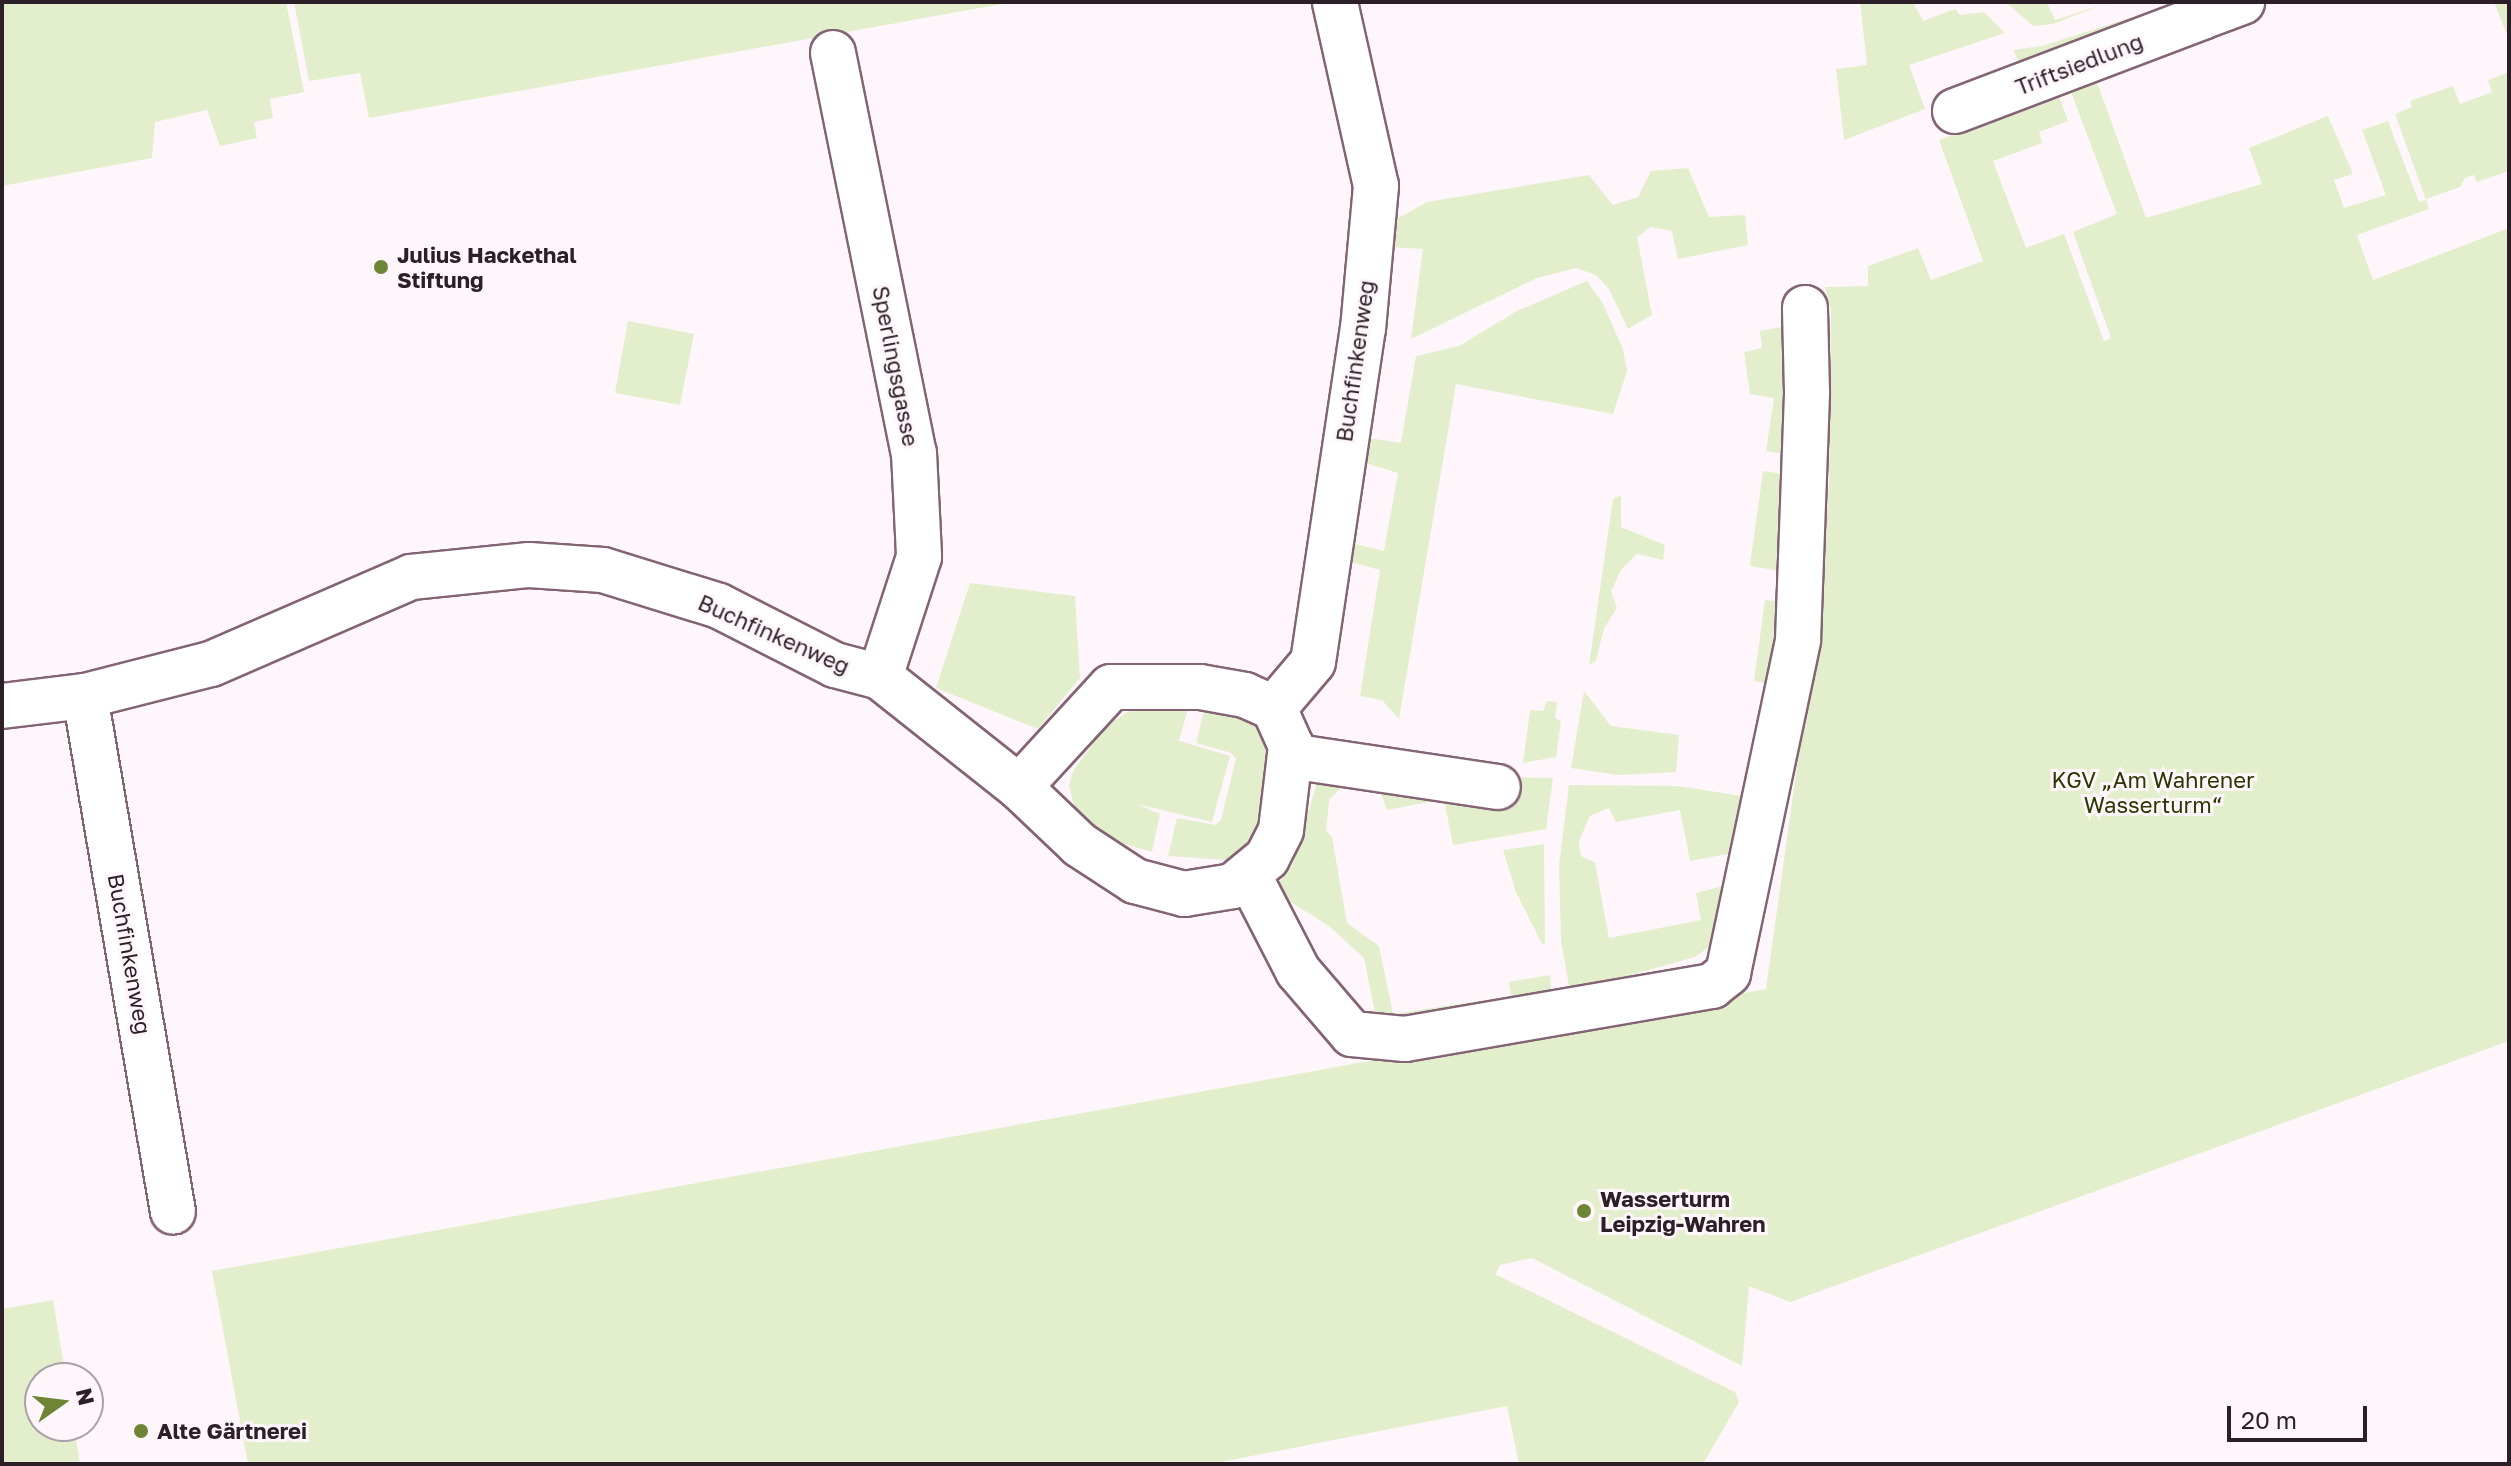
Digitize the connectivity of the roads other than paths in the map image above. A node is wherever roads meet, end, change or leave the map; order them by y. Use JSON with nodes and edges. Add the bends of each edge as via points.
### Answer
{"nodes":[{"id":1,"x":1335,"y":2,"type":"edge"},
{"id":2,"x":2242,"y":2,"type":"edge"},
{"id":3,"x":2199,"y":9,"type":"edge"},
{"id":4,"x":833,"y":53,"type":"dead end"},
{"id":5,"x":1955,"y":111,"type":"dead end"},
{"id":6,"x":1805,"y":308,"type":"dead end"},
{"id":7,"x":880,"y":677,"type":"junction"},
{"id":8,"x":85,"y":696,"type":"junction"},
{"id":9,"x":2,"y":706,"type":"edge"},
{"id":10,"x":1274,"y":708,"type":"junction"},
{"id":11,"x":1290,"y":756,"type":"junction"},
{"id":12,"x":1019,"y":787,"type":"junction"},
{"id":13,"x":1498,"y":787,"type":"dead end"},
{"id":14,"x":1248,"y":874,"type":"junction"},
{"id":15,"x":173,"y":1212,"type":"dead end"}],
"edges":[{"from":1,"to":10,"type":"street","name":"Buchfinkenweg","via":[[1376,186],[1363,329],[1313,662]]},
{"from":2,"to":3,"type":"street","name":"Triftsiedlung"},
{"from":3,"to":5,"type":"street","name":"Triftsiedlung"},
{"from":4,"to":7,"type":"street","name":"Sperlingsgasse","via":[[914,453],[919,557]]},
{"from":6,"to":14,"type":"street","via":[[1798,640],[1728,973],[1712,986],[1405,1039],[1352,1034],[1298,971]]},
{"from":7,"to":8,"type":"street","name":"Buchfinkenweg","via":[[835,665],[719,606],[603,570],[529,565],[411,577],[211,664]]},
{"from":7,"to":12,"type":"street","name":"Buchfinkenweg"},
{"from":8,"to":9,"type":"street","name":"Buchfinkenweg"},
{"from":8,"to":15,"type":"street","name":"Buchfinkenweg"},
{"from":10,"to":11,"type":"street","name":"Buchfinkenweg","via":[[1285,727]]},
{"from":10,"to":12,"type":"street","via":[[1245,695],[1200,687],[1111,687]]},
{"from":11,"to":13,"type":"street"},
{"from":11,"to":14,"type":"street","name":"Buchfinkenweg","via":[[1281,830],[1267,858]]},
{"from":12,"to":14,"type":"street","name":"Buchfinkenweg","via":[[1080,845],[1135,881],[1184,894],[1233,886]]}]}
